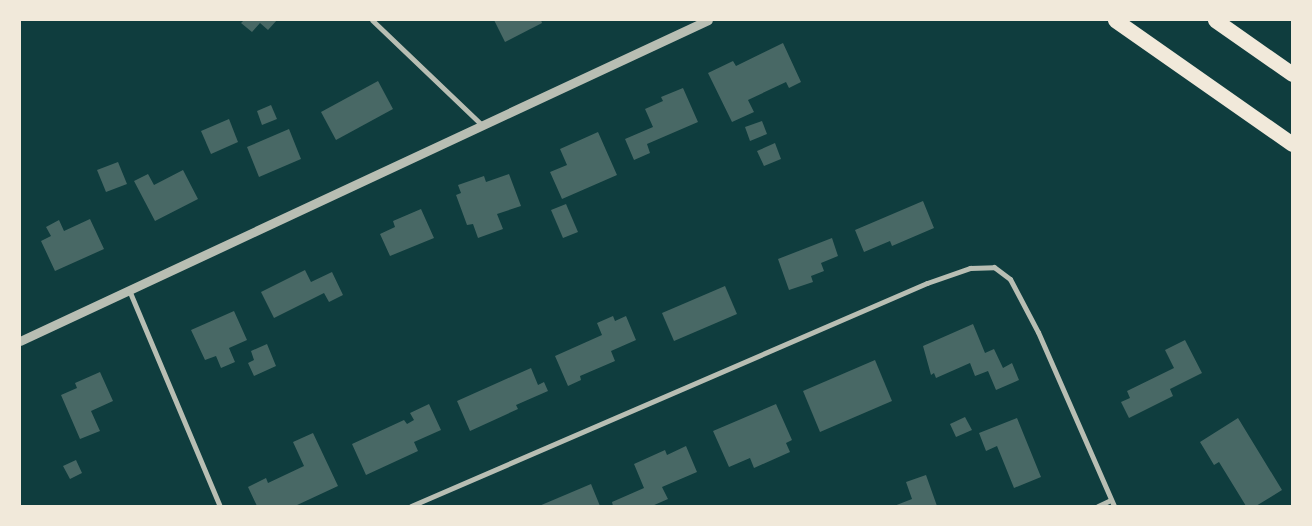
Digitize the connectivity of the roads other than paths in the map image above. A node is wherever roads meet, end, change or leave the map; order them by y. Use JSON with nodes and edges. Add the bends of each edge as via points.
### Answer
{"nodes":[{"id":1,"x":372,"y":20,"type":"edge"},
{"id":2,"x":708,"y":20,"type":"edge"},
{"id":3,"x":1115,"y":20,"type":"edge"},
{"id":4,"x":1215,"y":20,"type":"edge"},
{"id":5,"x":1292,"y":74,"type":"edge"},
{"id":6,"x":482,"y":125,"type":"junction"},
{"id":7,"x":1292,"y":144,"type":"edge"},
{"id":8,"x":129,"y":290,"type":"junction"},
{"id":9,"x":20,"y":340,"type":"edge"},
{"id":10,"x":1111,"y":500,"type":"junction"},
{"id":11,"x":220,"y":506,"type":"edge"},
{"id":12,"x":411,"y":506,"type":"edge"},
{"id":13,"x":1098,"y":506,"type":"edge"},
{"id":14,"x":1114,"y":506,"type":"edge"}],
"edges":[{"from":1,"to":6,"type":"street"},
{"from":2,"to":6,"type":"street"},
{"from":3,"to":7,"type":"highway"},
{"from":4,"to":5,"type":"highway"},
{"from":6,"to":8,"type":"street"},
{"from":8,"to":9,"type":"street"},
{"from":8,"to":11,"type":"street"},
{"from":10,"to":12,"type":"street","via":[[1034,324],[1010,279],[994,267],[970,268],[927,283]]},
{"from":10,"to":13,"type":"street"},
{"from":10,"to":14,"type":"street"}]}
